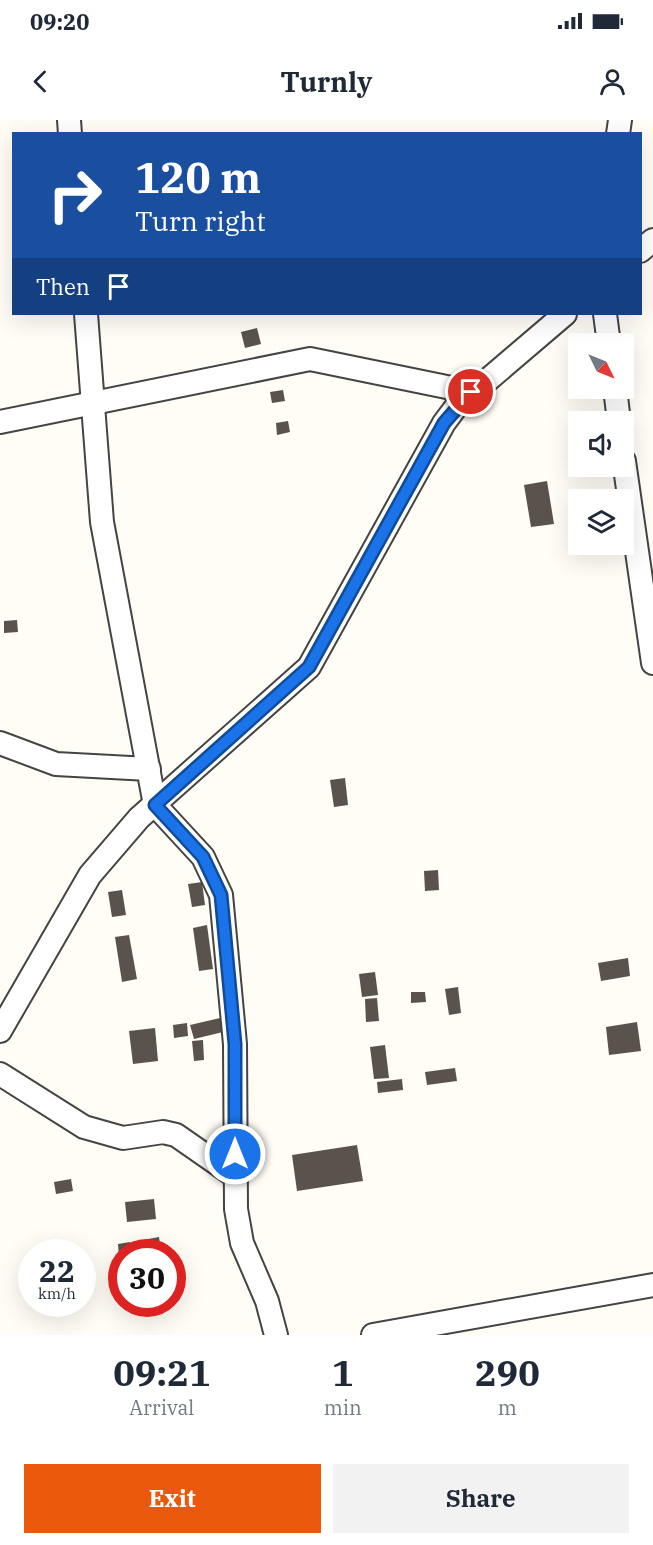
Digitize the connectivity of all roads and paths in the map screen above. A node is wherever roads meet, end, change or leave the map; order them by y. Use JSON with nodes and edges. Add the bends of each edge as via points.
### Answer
{"nodes":[{"id":1,"x":86,"y":315,"type":"edge"},
{"id":2,"x":565,"y":315,"type":"edge"},
{"id":3,"x":605,"y":315,"type":"edge"},
{"id":4,"x":608,"y":333,"type":"edge"},
{"id":5,"x":471,"y":392,"type":"junction"},
{"id":6,"x":93,"y":402,"type":"junction"},
{"id":7,"x":0,"y":422,"type":"edge"},
{"id":8,"x":626,"y":477,"type":"edge"},
{"id":9,"x":653,"y":663,"type":"edge"},
{"id":10,"x":0,"y":743,"type":"edge"},
{"id":11,"x":148,"y":769,"type":"junction"},
{"id":12,"x":155,"y":805,"type":"junction"},
{"id":13,"x":0,"y":1031,"type":"edge"},
{"id":14,"x":0,"y":1074,"type":"edge"},
{"id":15,"x":235,"y":1176,"type":"junction"},
{"id":16,"x":653,"y":1285,"type":"edge"},
{"id":17,"x":276,"y":1335,"type":"edge"},
{"id":18,"x":373,"y":1335,"type":"edge"}],
"edges":[{"from":1,"to":6,"type":"street"},
{"from":2,"to":5,"type":"street"},
{"from":3,"to":4,"type":"street"},
{"from":5,"to":6,"type":"street","via":[[310,359]]},
{"from":5,"to":12,"type":"street","via":[[444,423],[309,667]]},
{"from":6,"to":7,"type":"street"},
{"from":6,"to":11,"type":"street","via":[[102,522]]},
{"from":8,"to":9,"type":"street"},
{"from":10,"to":11,"type":"street","via":[[56,764]]},
{"from":11,"to":12,"type":"street"},
{"from":12,"to":13,"type":"street","via":[[90,875]]},
{"from":12,"to":15,"type":"street","via":[[203,857],[221,895],[235,1044]]},
{"from":14,"to":15,"type":"street","via":[[84,1127],[123,1138],[163,1132],[176,1135]]},
{"from":15,"to":17,"type":"street","via":[[242,1243],[267,1300]]},
{"from":16,"to":18,"type":"street"}]}
